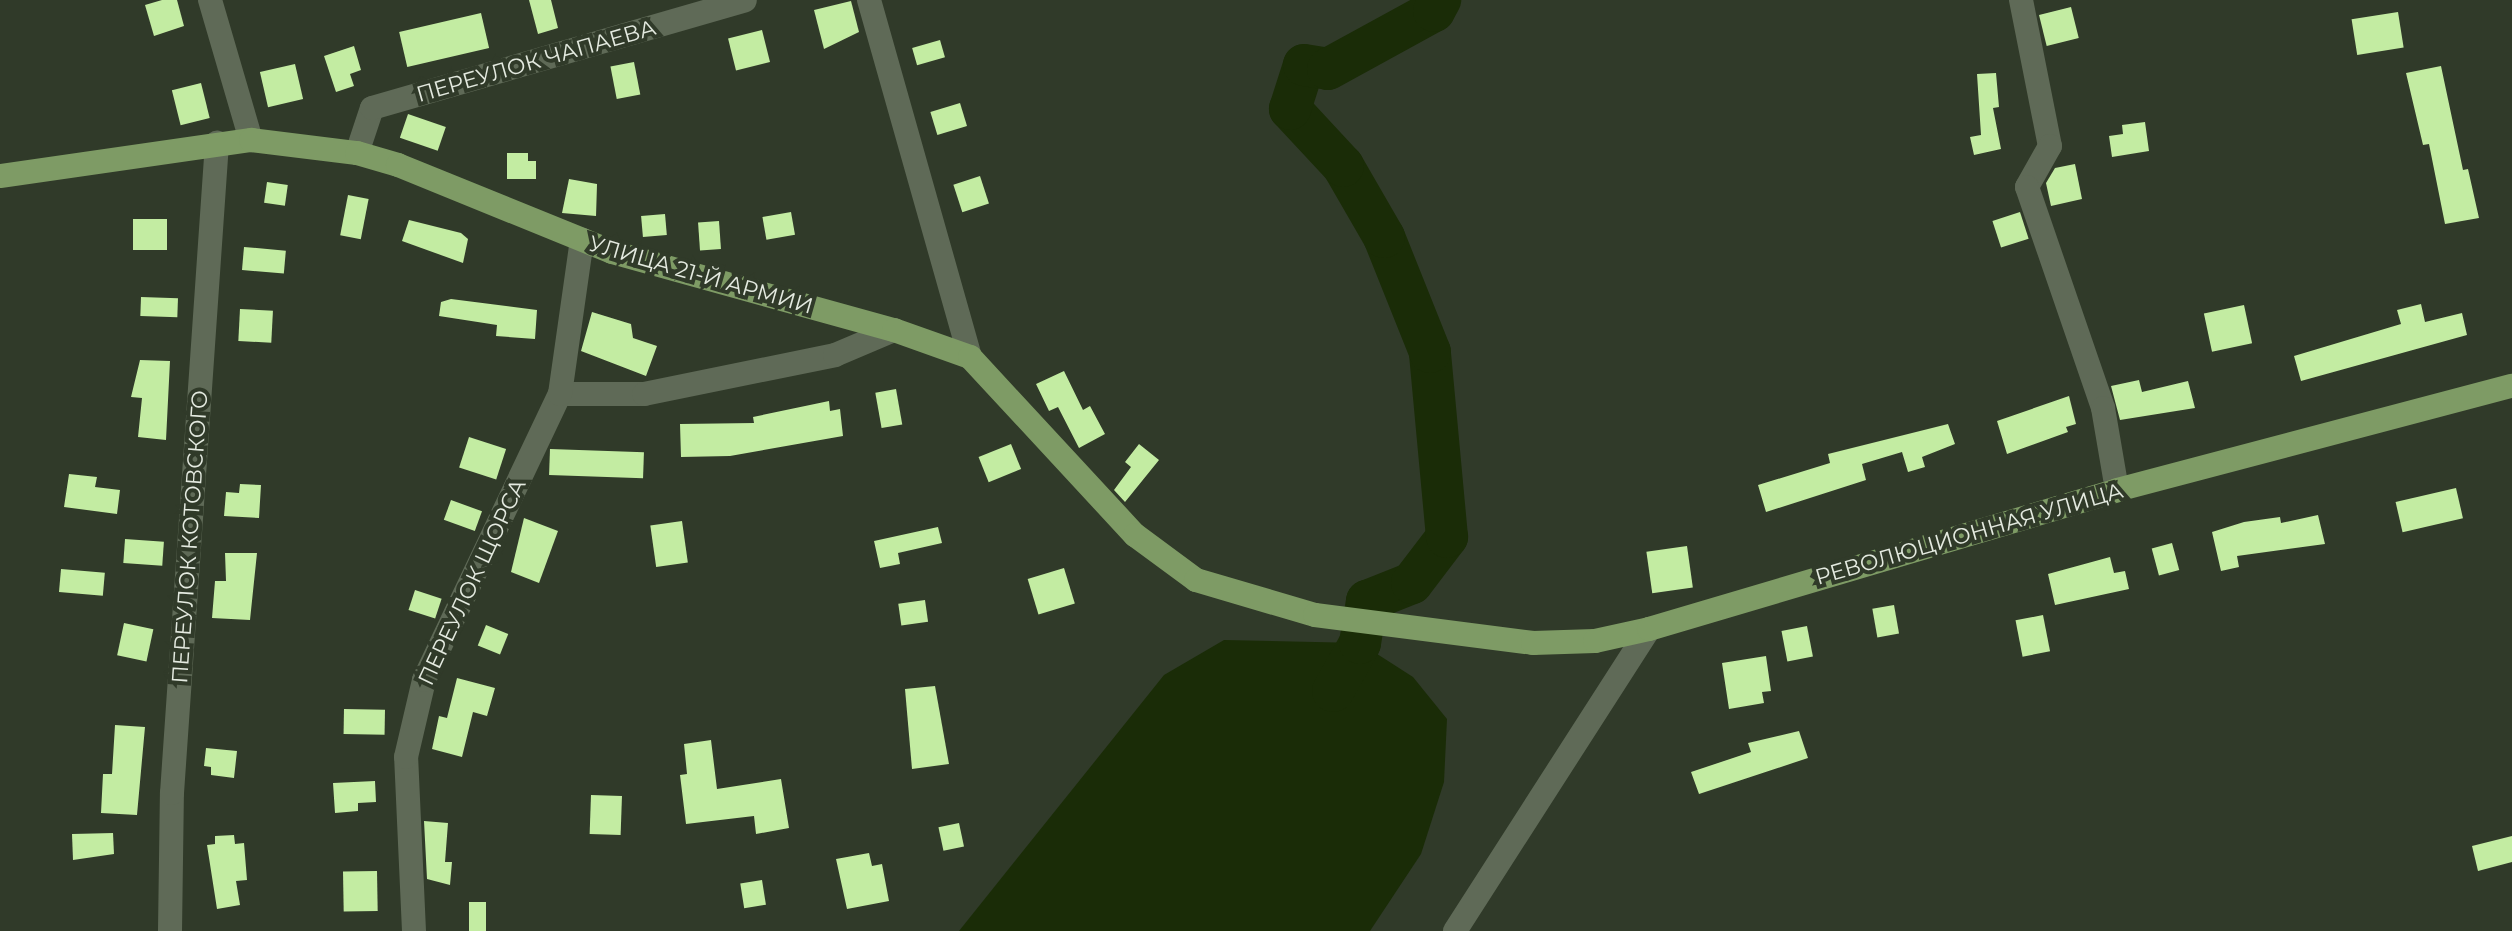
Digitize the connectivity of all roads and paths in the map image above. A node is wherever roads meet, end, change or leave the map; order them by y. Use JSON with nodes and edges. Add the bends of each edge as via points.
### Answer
{"nodes":[{"id":1,"x":210,"y":0,"type":"edge"},
{"id":2,"x":745,"y":0,"type":"edge"},
{"id":3,"x":869,"y":0,"type":"edge"},
{"id":4,"x":2021,"y":0,"type":"edge"},
{"id":5,"x":251,"y":140,"type":"junction"},
{"id":6,"x":217,"y":143,"type":"junction"},
{"id":7,"x":357,"y":153,"type":"junction"},
{"id":8,"x":0,"y":176,"type":"edge"},
{"id":9,"x":582,"y":240,"type":"junction"},
{"id":10,"x":894,"y":330,"type":"junction"},
{"id":11,"x":970,"y":357,"type":"junction"},
{"id":12,"x":2512,"y":386,"type":"edge"},
{"id":13,"x":560,"y":394,"type":"junction"},
{"id":14,"x":2117,"y":490,"type":"junction"},
{"id":15,"x":1649,"y":629,"type":"junction"},
{"id":16,"x":1422,"y":630,"type":"joint"},
{"id":17,"x":170,"y":931,"type":"edge"},
{"id":18,"x":414,"y":931,"type":"edge"},
{"id":19,"x":1455,"y":931,"type":"edge"}],
"edges":[{"from":1,"to":5,"type":"street"},
{"from":2,"to":7,"type":"street","name":"ПЕРЕУЛОК ЧАПАЕВА","via":[[372,108]]},
{"from":3,"to":11,"type":"street"},
{"from":4,"to":14,"type":"street","via":[[2050,146],[2027,187],[2103,408]]},
{"from":5,"to":6,"type":"main road","name":"УЛИЦА 21-Й АРМИИ"},
{"from":5,"to":7,"type":"main road","name":"УЛИЦА 21-Й АРМИИ"},
{"from":6,"to":8,"type":"main road","name":"УЛИЦА 21-Й АРМИИ"},
{"from":6,"to":17,"type":"street","name":"ПЕРЕУЛОК КОТОВСКОГО","via":[[172,793]]},
{"from":7,"to":9,"type":"main road","name":"УЛИЦА 21-Й АРМИИ"},
{"from":9,"to":10,"type":"main road","name":"УЛИЦА 21-Й АРМИИ"},
{"from":9,"to":13,"type":"street","name":"ПЕРЕУЛОК ЩОРСА"},
{"from":10,"to":11,"type":"main road","name":"УЛИЦА 21-Й АРМИИ"},
{"from":10,"to":13,"type":"street","via":[[835,355],[644,394]]},
{"from":11,"to":16,"type":"main road","name":"УЛИЦА 21-Й АРМИИ","via":[[1153,552],[1196,580],[1315,615]]},
{"from":12,"to":14,"type":"main road","name":"РЕВОЛЮЦИОННАЯ УЛИЦА"},
{"from":13,"to":18,"type":"street","name":"ПЕРЕУЛОК ЩОРСА","via":[[424,680],[406,757]]},
{"from":14,"to":15,"type":"main road","name":"РЕВОЛЮЦИОННАЯ УЛИЦА"},
{"from":15,"to":16,"type":"main road","name":"РЕВОЛЮЦИОННАЯ УЛИЦА","via":[[1555,643]]},
{"from":15,"to":19,"type":"street"}]}
